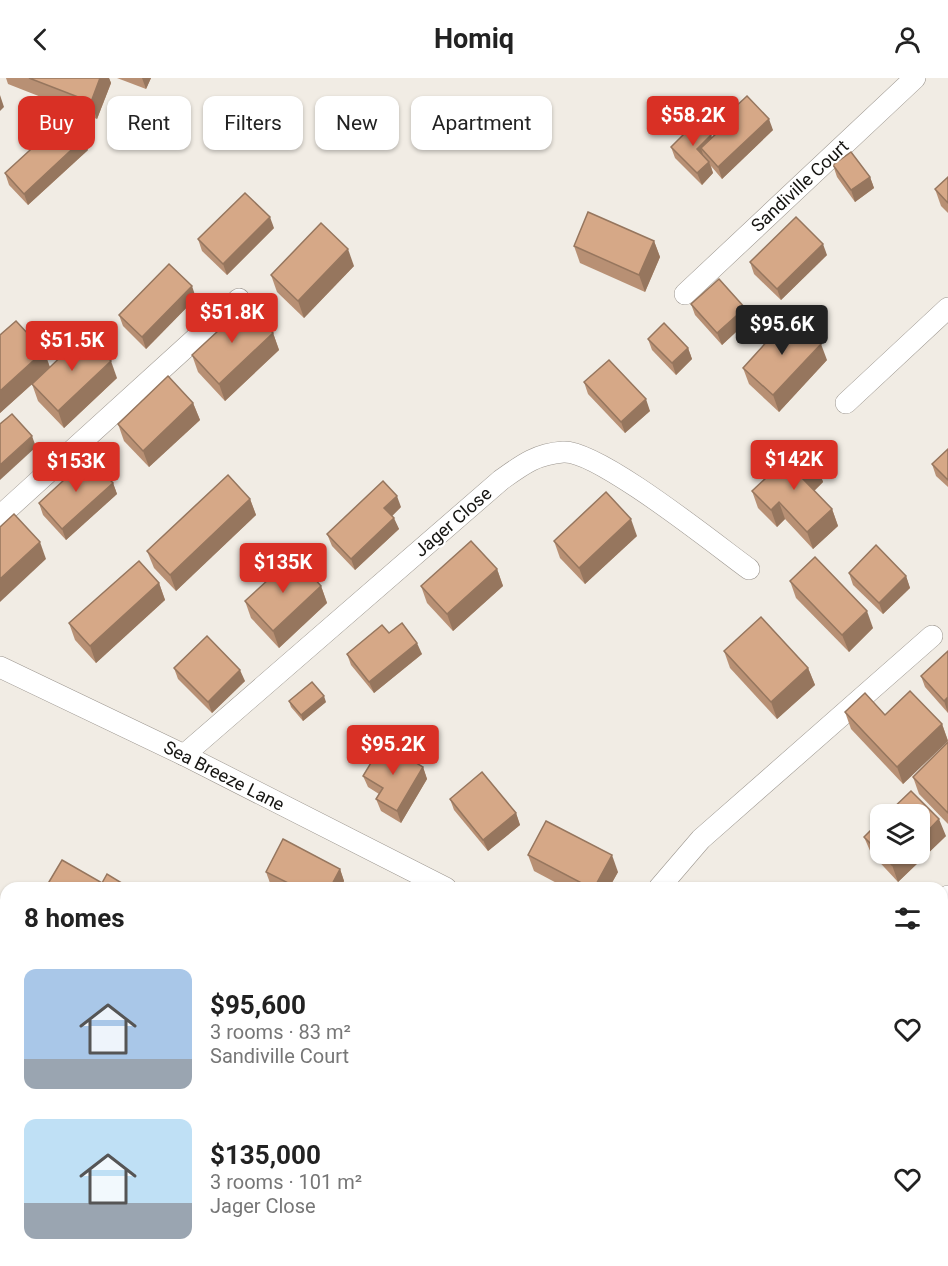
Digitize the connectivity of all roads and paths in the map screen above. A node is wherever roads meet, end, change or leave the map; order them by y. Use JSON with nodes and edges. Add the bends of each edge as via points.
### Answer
{"nodes":[{"id":1,"x":915,"y":78,"type":"edge"},
{"id":2,"x":685,"y":294,"type":"dead end"},
{"id":3,"x":239,"y":299,"type":"dead end"},
{"id":4,"x":948,"y":308,"type":"edge"},
{"id":5,"x":846,"y":403,"type":"dead end"},
{"id":6,"x":0,"y":516,"type":"edge"},
{"id":7,"x":749,"y":569,"type":"dead end"},
{"id":8,"x":932,"y":636,"type":"dead end"},
{"id":9,"x":0,"y":667,"type":"edge"},
{"id":10,"x":184,"y":755,"type":"junction"},
{"id":11,"x":416,"y":882,"type":"edge"},
{"id":12,"x":664,"y":882,"type":"edge"}],
"edges":[{"from":1,"to":2,"type":"street","name":"Sandiville Court"},
{"from":3,"to":6,"type":"street"},
{"from":4,"to":5,"type":"street"},
{"from":7,"to":10,"type":"street","name":"Jager Close","via":[[607,466],[565,452],[531,458]]},
{"from":8,"to":12,"type":"street","via":[[701,839]]},
{"from":9,"to":10,"type":"street","name":"Sea Breeze Lane"},
{"from":10,"to":11,"type":"street","name":"Sea Breeze Lane"}]}
